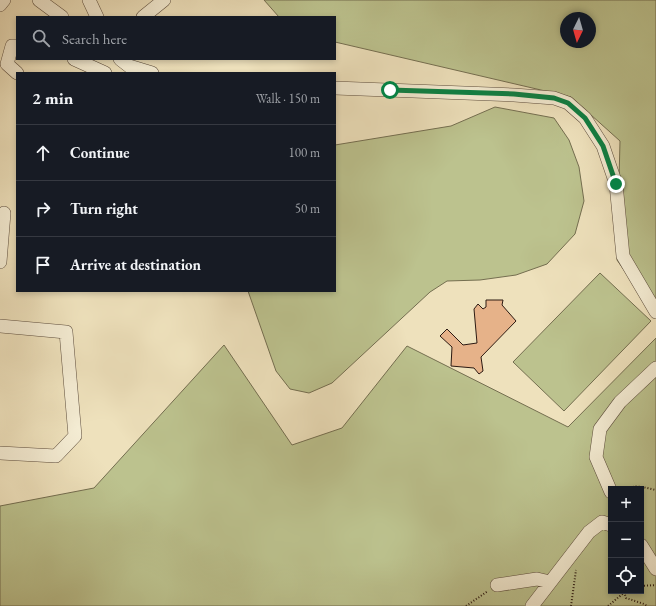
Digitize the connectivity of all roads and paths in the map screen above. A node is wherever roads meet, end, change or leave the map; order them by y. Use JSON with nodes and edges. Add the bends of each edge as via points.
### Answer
{"nodes":[{"id":1,"x":4,"y":0,"type":"edge"},
{"id":2,"x":39,"y":0,"type":"edge"},
{"id":3,"x":90,"y":0,"type":"edge"},
{"id":4,"x":164,"y":0,"type":"edge"},
{"id":5,"x":0,"y":5,"type":"edge"},
{"id":6,"x":61,"y":16,"type":"edge"},
{"id":7,"x":97,"y":16,"type":"edge"},
{"id":8,"x":145,"y":16,"type":"edge"},
{"id":9,"x":16,"y":46,"type":"edge"},
{"id":10,"x":76,"y":60,"type":"edge"},
{"id":11,"x":121,"y":60,"type":"edge"},
{"id":12,"x":16,"y":72,"type":"edge"},
{"id":13,"x":102,"y":72,"type":"edge"},
{"id":14,"x":149,"y":72,"type":"edge"},
{"id":15,"x":336,"y":88,"type":"edge"},
{"id":16,"x":4,"y":213,"type":"dead end"},
{"id":17,"x":0,"y":262,"type":"edge"},
{"id":18,"x":656,"y":312,"type":"edge"},
{"id":19,"x":0,"y":326,"type":"edge"},
{"id":20,"x":656,"y":368,"type":"edge"},
{"id":21,"x":0,"y":453,"type":"edge"},
{"id":22,"x":608,"y":486,"type":"edge"},
{"id":23,"x":644,"y":488,"type":"edge"},
{"id":24,"x":656,"y":490,"type":"edge"},
{"id":25,"x":608,"y":524,"type":"edge"},
{"id":26,"x":644,"y":550,"type":"edge"},
{"id":27,"x":577,"y":563,"type":"dead end"},
{"id":28,"x":656,"y":569,"type":"edge"},
{"id":29,"x":550,"y":582,"type":"junction"},
{"id":30,"x":497,"y":585,"type":"joint"},
{"id":31,"x":656,"y":585,"type":"edge"},
{"id":32,"x":644,"y":586,"type":"edge"},
{"id":33,"x":623,"y":594,"type":"edge"},
{"id":34,"x":625,"y":594,"type":"edge"},
{"id":35,"x":466,"y":606,"type":"edge"},
{"id":36,"x":532,"y":606,"type":"edge"},
{"id":37,"x":571,"y":606,"type":"edge"},
{"id":38,"x":608,"y":606,"type":"edge"},
{"id":39,"x":647,"y":606,"type":"edge"}],
"edges":[{"from":1,"to":5,"type":"street"},
{"from":2,"to":6,"type":"street"},
{"from":3,"to":7,"type":"street"},
{"from":4,"to":8,"type":"street"},
{"from":9,"to":12,"type":"street","via":[[12,46],[6,64]]},
{"from":10,"to":13,"type":"street"},
{"from":11,"to":14,"type":"street","via":[[129,66]]},
{"from":15,"to":18,"type":"street","via":[[514,94],[554,98],[568,103],[585,118],[603,146],[616,184],[623,256]]},
{"from":16,"to":17,"type":"street"},
{"from":19,"to":21,"type":"street","via":[[66,332],[74,436],[56,456]]},
{"from":20,"to":22,"type":"street","via":[[620,402],[600,430],[596,457]]},
{"from":23,"to":24,"type":"path"},
{"from":25,"to":29,"type":"street","via":[[602,522],[589,532]]},
{"from":26,"to":28,"type":"street"},
{"from":27,"to":37,"type":"path"},
{"from":29,"to":30,"type":"street","via":[[537,579]]},
{"from":29,"to":36,"type":"street"},
{"from":30,"to":35,"type":"path"},
{"from":31,"to":32,"type":"path"},
{"from":33,"to":38,"type":"path"},
{"from":34,"to":39,"type":"path","via":[[626,598]]}]}
